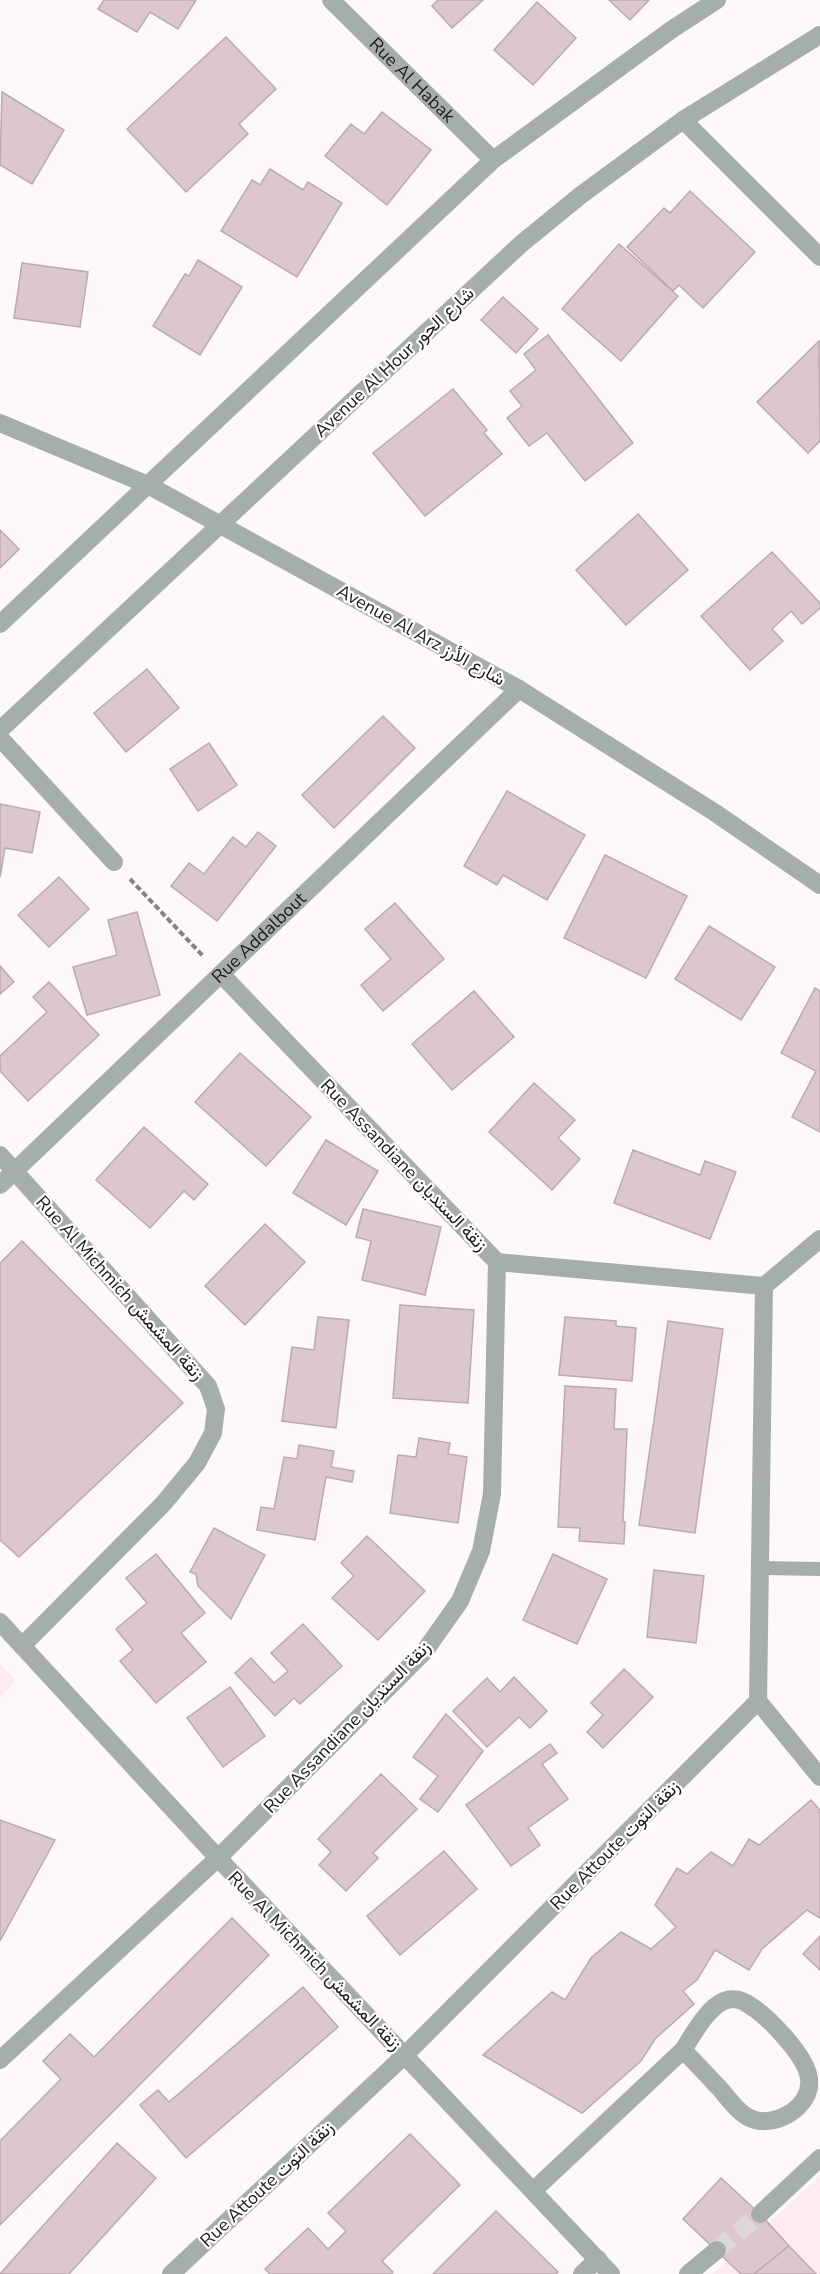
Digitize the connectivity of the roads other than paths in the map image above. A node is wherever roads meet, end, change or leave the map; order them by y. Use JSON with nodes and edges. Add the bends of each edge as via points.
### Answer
{"nodes":[{"id":1,"x":331,"y":0,"type":"edge"},
{"id":2,"x":717,"y":0,"type":"edge"},
{"id":3,"x":820,"y":35,"type":"edge"},
{"id":4,"x":683,"y":120,"type":"junction"},
{"id":5,"x":493,"y":160,"type":"junction"},
{"id":6,"x":820,"y":257,"type":"edge"},
{"id":7,"x":0,"y":423,"type":"edge"},
{"id":8,"x":148,"y":485,"type":"junction"},
{"id":9,"x":220,"y":524,"type":"junction"},
{"id":10,"x":0,"y":624,"type":"edge"},
{"id":11,"x":519,"y":689,"type":"junction"},
{"id":12,"x":0,"y":730,"type":"edge"},
{"id":13,"x":0,"y":738,"type":"edge"},
{"id":14,"x":114,"y":862,"type":"road end"},
{"id":15,"x":820,"y":885,"type":"edge"},
{"id":16,"x":221,"y":974,"type":"junction"},
{"id":17,"x":0,"y":1155,"type":"edge"},
{"id":18,"x":15,"y":1171,"type":"junction"},
{"id":19,"x":0,"y":1185,"type":"edge"},
{"id":20,"x":820,"y":1239,"type":"edge"},
{"id":21,"x":496,"y":1262,"type":"junction"},
{"id":22,"x":764,"y":1286,"type":"junction"},
{"id":23,"x":760,"y":1568,"type":"junction"},
{"id":24,"x":820,"y":1569,"type":"edge"},
{"id":25,"x":0,"y":1622,"type":"edge"},
{"id":26,"x":22,"y":1646,"type":"junction"},
{"id":27,"x":758,"y":1701,"type":"junction"},
{"id":28,"x":820,"y":1777,"type":"edge"},
{"id":29,"x":218,"y":1858,"type":"junction"},
{"id":30,"x":683,"y":2050,"type":"junction"},
{"id":31,"x":405,"y":2055,"type":"junction"},
{"id":32,"x":0,"y":2060,"type":"edge"},
{"id":33,"x":820,"y":2158,"type":"edge"},
{"id":34,"x":534,"y":2190,"type":"junction"},
{"id":35,"x":760,"y":2214,"type":"tunnel mouth"},
{"id":36,"x":717,"y":2250,"type":"tunnel mouth"},
{"id":37,"x":598,"y":2259,"type":"junction"},
{"id":38,"x":172,"y":2274,"type":"edge"},
{"id":39,"x":582,"y":2274,"type":"edge"},
{"id":40,"x":611,"y":2274,"type":"edge"},
{"id":41,"x":688,"y":2274,"type":"edge"}],
"edges":[{"from":1,"to":5,"type":"street","name":"Rue Al Habak"},
{"from":2,"to":5,"type":"street"},
{"from":3,"to":4,"type":"street","name":"Avenue Al Hour شارع الحور"},
{"from":4,"to":6,"type":"street"},
{"from":4,"to":9,"type":"street","name":"Avenue Al Hour شارع الحور","via":[[520,244]]},
{"from":5,"to":8,"type":"street"},
{"from":7,"to":8,"type":"street","name":"Avenue Al Arz شارع الأرز"},
{"from":8,"to":9,"type":"street","name":"Avenue Al Arz شارع الأرز"},
{"from":8,"to":10,"type":"street"},
{"from":9,"to":11,"type":"street","name":"Avenue Al Arz شارع الأرز"},
{"from":9,"to":12,"type":"street","name":"Avenue Al Hour شارع الحور"},
{"from":11,"to":15,"type":"street","name":"Avenue Al Arz شارع الأرز","via":[[714,812]]},
{"from":11,"to":16,"type":"street","name":"Rue Addalbout"},
{"from":13,"to":14,"type":"street"},
{"from":16,"to":18,"type":"street","name":"Rue Addalbout"},
{"from":16,"to":21,"type":"street","name":"Rue Assandiane زنقة السنديان"},
{"from":17,"to":18,"type":"street","name":"Rue Al Michmich زنقة المشمش"},
{"from":18,"to":19,"type":"street","name":"Rue Addalbout"},
{"from":18,"to":26,"type":"street","name":"Rue Al Michmich زنقة المشمش","via":[[208,1386],[216,1409],[213,1433],[197,1463],[163,1504]]},
{"from":20,"to":22,"type":"street"},
{"from":21,"to":22,"type":"street"},
{"from":21,"to":29,"type":"street","name":"Rue Assandiane زنقة السنديان","via":[[492,1494],[481,1551],[460,1601],[424,1652]]},
{"from":22,"to":23,"type":"street"},
{"from":23,"to":24,"type":"lane"},
{"from":23,"to":27,"type":"street"},
{"from":25,"to":26,"type":"street","name":"Rue Al Michmich زنقة المشمش"},
{"from":26,"to":29,"type":"street","name":"Rue Al Michmich زنقة المشمش"},
{"from":27,"to":28,"type":"street"},
{"from":27,"to":31,"type":"street","name":"Rue Attoute زنقة التوت"},
{"from":29,"to":31,"type":"street","name":"Rue Al Michmich زنقة المشمش"},
{"from":29,"to":32,"type":"street","name":"Rue Assandiane زنقة السنديان"},
{"from":30,"to":30,"type":"street","via":[[723,2001],[746,2002],[796,2052],[807,2071],[809,2088],[789,2114],[774,2121],[753,2120],[738,2110]]},
{"from":30,"to":34,"type":"street"},
{"from":31,"to":34,"type":"street","name":"Rue Al Michmich زنقة المشمش"},
{"from":31,"to":38,"type":"street","name":"Rue Attoute زنقة التوت"},
{"from":33,"to":35,"type":"street"},
{"from":34,"to":37,"type":"street","name":"Rue Al Michmich زنقة المشمش"},
{"from":36,"to":41,"type":"street"},
{"from":37,"to":39,"type":"street"},
{"from":37,"to":40,"type":"street","name":"Rue Al Michmich زنقة المشمش"}]}
